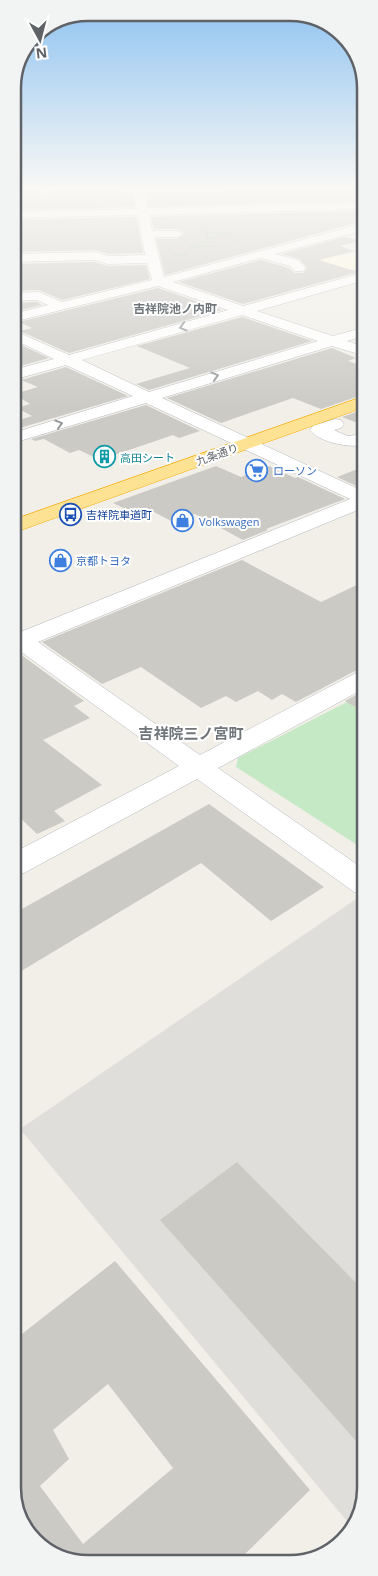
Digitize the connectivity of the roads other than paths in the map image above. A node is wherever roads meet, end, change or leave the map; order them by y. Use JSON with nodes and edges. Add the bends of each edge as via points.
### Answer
{"nodes":[{"id":1,"x":154,"y":263,"type":"edge"},
{"id":2,"x":203,"y":263,"type":"edge"},
{"id":3,"x":289,"y":263,"type":"edge"},
{"id":4,"x":299,"y":268,"type":"dead end"},
{"id":5,"x":357,"y":278,"type":"edge"},
{"id":6,"x":293,"y":281,"type":"dead end"},
{"id":7,"x":159,"y":282,"type":"junction"},
{"id":8,"x":318,"y":289,"type":"junction"},
{"id":9,"x":65,"y":291,"type":"dead end"},
{"id":10,"x":236,"y":293,"type":"dead end"},
{"id":11,"x":21,"y":296,"type":"edge"},
{"id":12,"x":39,"y":296,"type":"junction"},
{"id":13,"x":211,"y":299,"type":"junction"},
{"id":14,"x":63,"y":306,"type":"junction"},
{"id":15,"x":244,"y":310,"type":"junction"},
{"id":16,"x":21,"y":316,"type":"edge"},
{"id":17,"x":357,"y":333,"type":"edge"},
{"id":18,"x":21,"y":338,"type":"edge"},
{"id":19,"x":331,"y":341,"type":"junction"},
{"id":20,"x":357,"y":349,"type":"edge"},
{"id":21,"x":67,"y":359,"type":"junction"},
{"id":22,"x":21,"y":373,"type":"edge"},
{"id":23,"x":357,"y":392,"type":"edge"},
{"id":24,"x":146,"y":397,"type":"junction"},
{"id":25,"x":357,"y":405,"type":"edge"},
{"id":26,"x":327,"y":420,"type":"junction"},
{"id":27,"x":21,"y":436,"type":"edge"},
{"id":28,"x":240,"y":440,"type":"junction"},
{"id":29,"x":357,"y":442,"type":"edge"},
{"id":30,"x":357,"y":495,"type":"edge"},
{"id":31,"x":357,"y":502,"type":"edge"},
{"id":32,"x":21,"y":513,"type":"edge"},
{"id":33,"x":21,"y":524,"type":"edge"},
{"id":34,"x":21,"y":636,"type":"edge"},
{"id":35,"x":21,"y":641,"type":"edge"},
{"id":36,"x":357,"y":682,"type":"edge"},
{"id":37,"x":199,"y":767,"type":"junction"},
{"id":38,"x":21,"y":862,"type":"edge"},
{"id":39,"x":357,"y":879,"type":"edge"}],
"edges":[{"from":1,"to":7,"type":"street"},
{"from":2,"to":7,"type":"street"},
{"from":3,"to":4,"type":"street"},
{"from":5,"to":8,"type":"street"},
{"from":6,"to":8,"type":"street"},
{"from":7,"to":13,"type":"street"},
{"from":7,"to":14,"type":"street"},
{"from":8,"to":15,"type":"street"},
{"from":9,"to":12,"type":"street"},
{"from":10,"to":13,"type":"street"},
{"from":11,"to":12,"type":"street"},
{"from":12,"to":14,"type":"street"},
{"from":13,"to":15,"type":"street"},
{"from":14,"to":16,"type":"street"},
{"from":15,"to":19,"type":"street"},
{"from":15,"to":21,"type":"street","one_way":true},
{"from":17,"to":19,"type":"street"},
{"from":18,"to":21,"type":"street"},
{"from":19,"to":20,"type":"street"},
{"from":24,"to":19,"type":"street","one_way":true},
{"from":21,"to":22,"type":"street"},
{"from":21,"to":24,"type":"street"},
{"from":23,"to":28,"type":"highway","name":"九条通り"},
{"from":27,"to":24,"type":"street","one_way":true},
{"from":24,"to":28,"type":"street"},
{"from":25,"to":26,"type":"highway","name":"九条通り"},
{"from":26,"to":28,"type":"highway","name":"九条通り"},
{"from":26,"to":29,"type":"street","via":[[318,430],[348,443]]},
{"from":28,"to":30,"type":"street"},
{"from":28,"to":32,"type":"highway","name":"九条通り"},
{"from":28,"to":33,"type":"highway","name":"九条通り"},
{"from":31,"to":34,"type":"street"},
{"from":35,"to":37,"type":"street"},
{"from":36,"to":37,"type":"street"},
{"from":37,"to":38,"type":"street"},
{"from":37,"to":39,"type":"street"}]}
